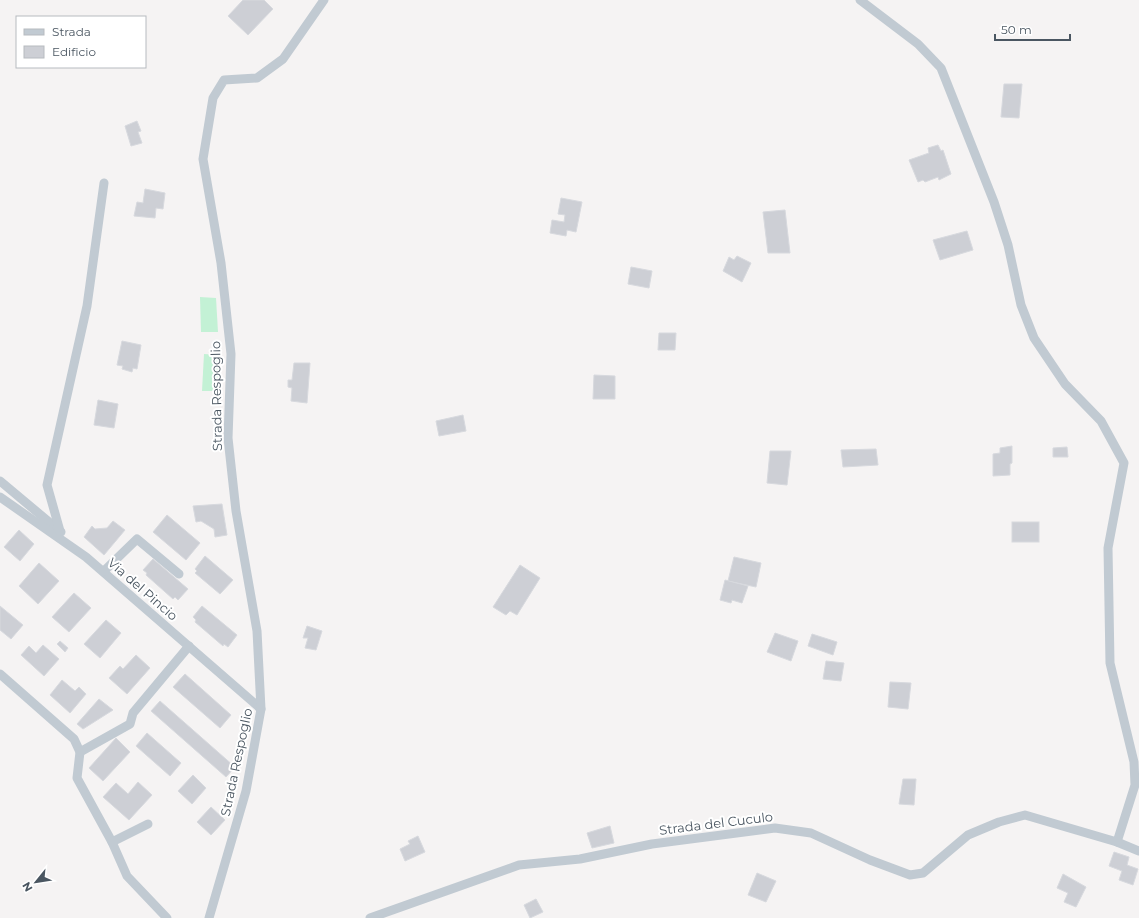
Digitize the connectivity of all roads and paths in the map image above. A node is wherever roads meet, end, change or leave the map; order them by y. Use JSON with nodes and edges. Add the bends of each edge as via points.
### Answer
{"nodes":[{"id":1,"x":324,"y":0,"type":"edge"},
{"id":2,"x":860,"y":0,"type":"edge"},
{"id":3,"x":104,"y":183,"type":"dead end"},
{"id":4,"x":0,"y":481,"type":"edge"},
{"id":5,"x":0,"y":497,"type":"edge"},
{"id":6,"x":60,"y":531,"type":"junction"},
{"id":7,"x":86,"y":557,"type":"junction"},
{"id":8,"x":104,"y":571,"type":"junction"},
{"id":9,"x":179,"y":574,"type":"dead end"},
{"id":10,"x":189,"y":646,"type":"junction"},
{"id":11,"x":0,"y":674,"type":"edge"},
{"id":12,"x":261,"y":709,"type":"junction"},
{"id":13,"x":80,"y":752,"type":"junction"},
{"id":14,"x":148,"y":824,"type":"dead end"},
{"id":15,"x":112,"y":842,"type":"junction"},
{"id":16,"x":1117,"y":842,"type":"junction"},
{"id":17,"x":1139,"y":851,"type":"edge"},
{"id":18,"x":167,"y":918,"type":"edge"},
{"id":19,"x":209,"y":918,"type":"edge"},
{"id":20,"x":370,"y":918,"type":"edge"}],
"edges":[{"from":1,"to":12,"type":"street","name":"Strada Respoglio","via":[[283,59],[257,78],[224,80],[213,98],[203,159],[221,263],[230,346],[228,438],[236,511],[257,631]]},
{"from":2,"to":16,"type":"street","via":[[918,44],[941,68],[994,202],[1008,245],[1021,305],[1034,338],[1065,384],[1101,421],[1124,463],[1108,548],[1110,663],[1134,762],[1135,785]]},
{"from":3,"to":6,"type":"street","via":[[87,306],[47,485]]},
{"from":4,"to":6,"type":"street"},
{"from":5,"to":7,"type":"street","name":"Via del Pincio"},
{"from":6,"to":7,"type":"street"},
{"from":7,"to":8,"type":"street","name":"Via del Pincio"},
{"from":8,"to":9,"type":"street","via":[[137,538]]},
{"from":8,"to":10,"type":"street","name":"Via del Pincio"},
{"from":10,"to":12,"type":"street","name":"Via del Pincio"},
{"from":10,"to":13,"type":"street","via":[[133,713],[130,724]]},
{"from":11,"to":13,"type":"street","via":[[74,739]]},
{"from":12,"to":19,"type":"street","name":"Strada Respoglio","via":[[246,791]]},
{"from":13,"to":15,"type":"street","via":[[77,778]]},
{"from":14,"to":15,"type":"street"},
{"from":15,"to":18,"type":"street","via":[[127,876]]},
{"from":16,"to":17,"type":"street","name":"Strada del Cuculo"},
{"from":16,"to":20,"type":"street","name":"Strada del Cuculo","via":[[1025,815],[998,822],[968,835],[923,873],[910,875],[870,860],[811,832],[775,828],[652,844],[580,859],[519,865]]}]}
